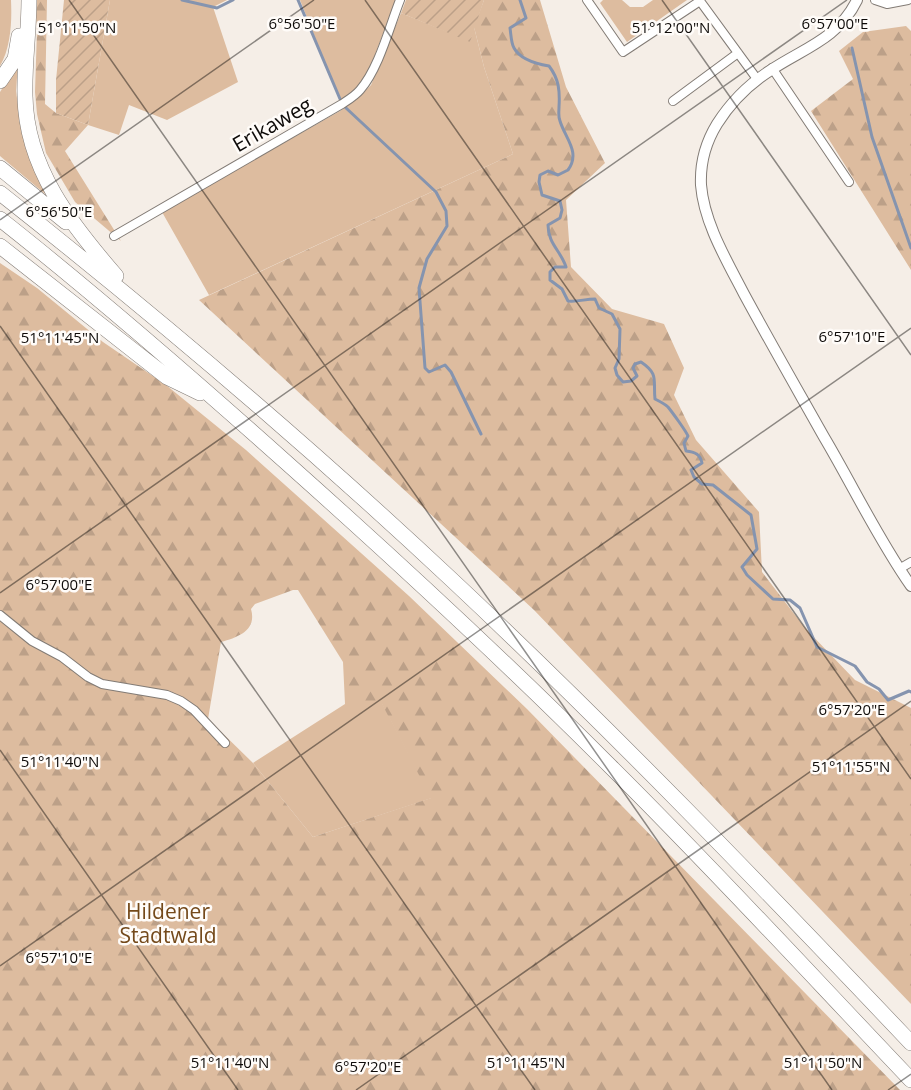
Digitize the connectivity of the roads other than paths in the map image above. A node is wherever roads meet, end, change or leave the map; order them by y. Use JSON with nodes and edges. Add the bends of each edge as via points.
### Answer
{"nodes":[{"id":1,"x":19,"y":0,"type":"edge"},
{"id":2,"x":28,"y":0,"type":"edge"},
{"id":3,"x":400,"y":0,"type":"edge"},
{"id":4,"x":587,"y":0,"type":"edge"},
{"id":5,"x":857,"y":0,"type":"edge"},
{"id":6,"x":875,"y":0,"type":"edge"},
{"id":7,"x":908,"y":0,"type":"edge"},
{"id":8,"x":738,"y":53,"type":"junction"},
{"id":9,"x":772,"y":69,"type":"junction"},
{"id":10,"x":757,"y":79,"type":"junction"},
{"id":11,"x":0,"y":81,"type":"edge"},
{"id":12,"x":673,"y":100,"type":"dead end"},
{"id":13,"x":0,"y":168,"type":"edge"},
{"id":14,"x":849,"y":182,"type":"dead end"},
{"id":15,"x":0,"y":193,"type":"edge"},
{"id":16,"x":0,"y":219,"type":"edge"},
{"id":17,"x":78,"y":232,"type":"junction"},
{"id":18,"x":114,"y":236,"type":"dead end"},
{"id":19,"x":0,"y":246,"type":"edge"},
{"id":20,"x":0,"y":255,"type":"edge"},
{"id":21,"x":28,"y":268,"type":"junction"},
{"id":22,"x":141,"y":306,"type":"junction"},
{"id":23,"x":219,"y":402,"type":"junction"},
{"id":24,"x":911,"y":562,"type":"edge"},
{"id":25,"x":899,"y":569,"type":"junction"},
{"id":26,"x":911,"y":586,"type":"edge"},
{"id":27,"x":911,"y":596,"type":"edge"},
{"id":28,"x":0,"y":615,"type":"edge"},
{"id":29,"x":225,"y":744,"type":"dead end"},
{"id":30,"x":911,"y":1043,"type":"edge"},
{"id":31,"x":911,"y":1080,"type":"edge"}],
"edges":[{"from":1,"to":11,"type":"highway","via":[[16,51],[9,71]]},
{"from":2,"to":17,"type":"highway","via":[[25,98],[31,141],[46,179]]},
{"from":3,"to":18,"type":"street","name":"Erikaweg","via":[[377,60],[359,92]]},
{"from":4,"to":8,"type":"street","via":[[623,52],[700,1]]},
{"from":5,"to":9,"type":"street","via":[[850,15],[834,31]]},
{"from":6,"to":7,"type":"street","via":[[887,4]]},
{"from":8,"to":10,"type":"street"},
{"from":8,"to":12,"type":"street"},
{"from":9,"to":10,"type":"street"},
{"from":9,"to":14,"type":"street"},
{"from":10,"to":25,"type":"street","via":[[729,106],[707,142],[701,184],[707,215],[748,301]]},
{"from":13,"to":17,"type":"highway"},
{"from":15,"to":22,"type":"highway"},
{"from":16,"to":23,"type":"highway"},
{"from":17,"to":22,"type":"highway"},
{"from":19,"to":21,"type":"highway"},
{"from":20,"to":21,"type":"highway"},
{"from":21,"to":23,"type":"highway","via":[[167,376]]},
{"from":22,"to":30,"type":"highway","via":[[461,588],[626,749]]},
{"from":23,"to":31,"type":"highway","via":[[428,591],[578,734]]},
{"from":24,"to":25,"type":"street"},
{"from":25,"to":26,"type":"street"},
{"from":25,"to":27,"type":"street"},
{"from":28,"to":29,"type":"street","via":[[32,641],[102,684],[167,695],[180,701],[194,710]]}]}
